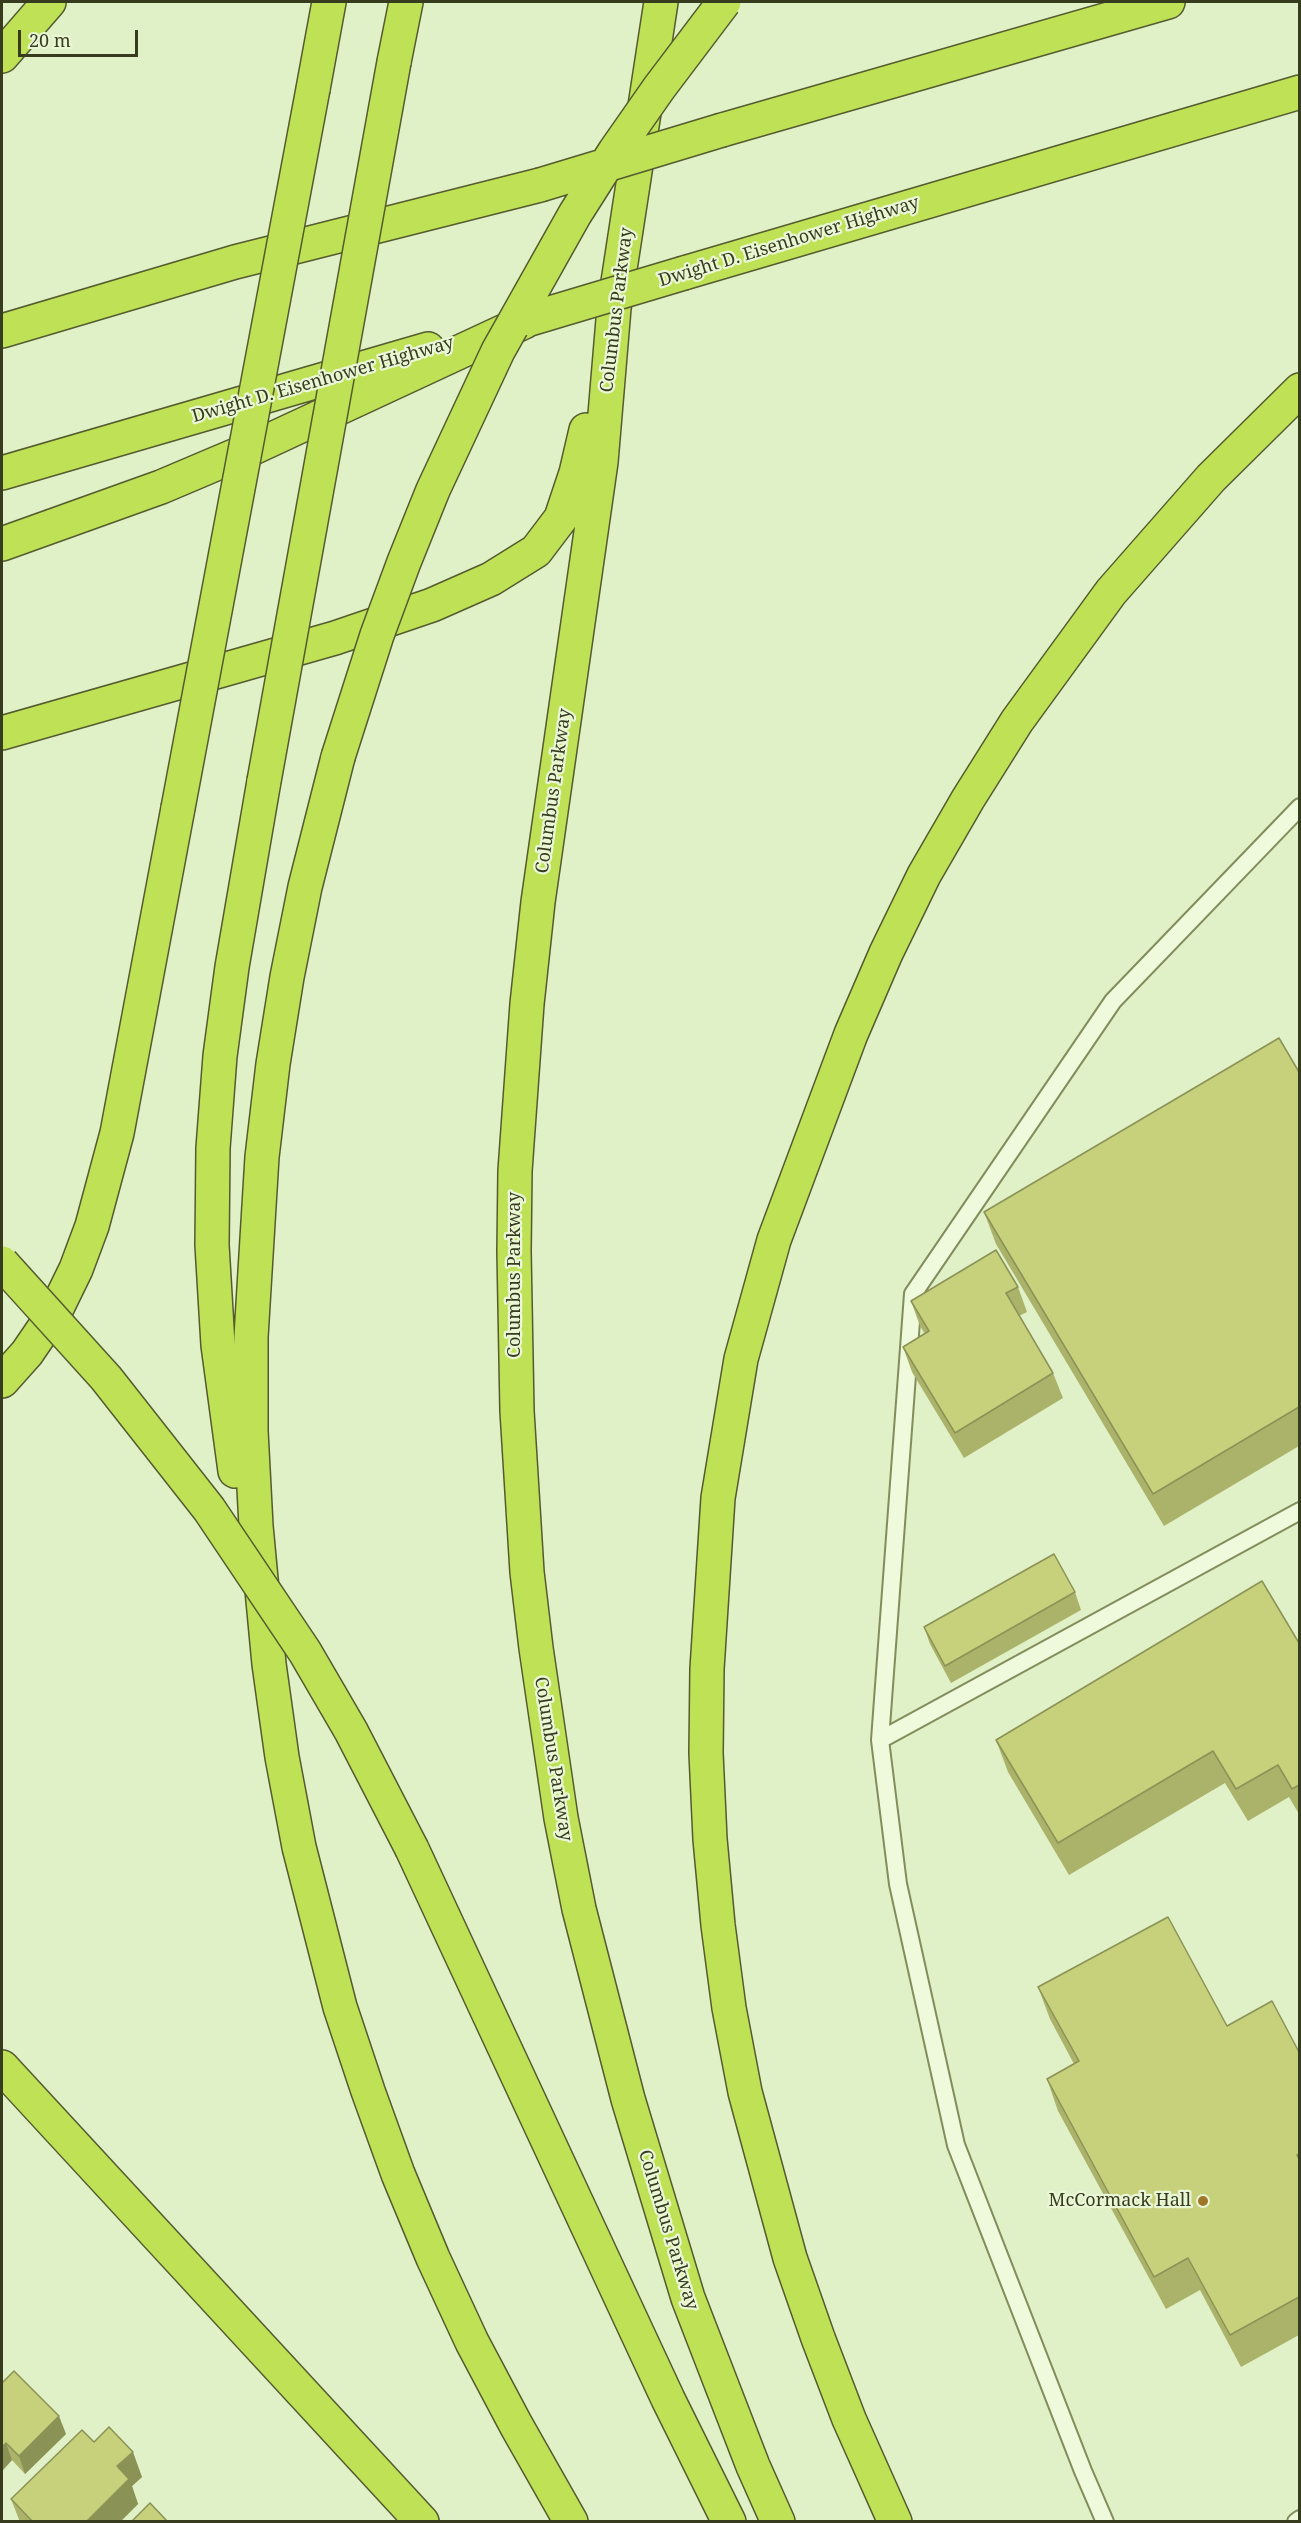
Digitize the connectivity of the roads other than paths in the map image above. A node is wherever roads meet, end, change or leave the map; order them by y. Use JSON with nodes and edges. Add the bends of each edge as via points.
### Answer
{"nodes":[{"id":1,"x":49,"y":2,"type":"edge"},
{"id":2,"x":329,"y":2,"type":"edge"},
{"id":3,"x":406,"y":2,"type":"edge"},
{"id":4,"x":661,"y":2,"type":"edge"},
{"id":5,"x":724,"y":2,"type":"edge"},
{"id":6,"x":1168,"y":2,"type":"edge"},
{"id":7,"x":2,"y":56,"type":"edge"},
{"id":8,"x":1299,"y":92,"type":"edge"},
{"id":9,"x":614,"y":308,"type":"junction"},
{"id":10,"x":530,"y":320,"type":"junction"},
{"id":11,"x":2,"y":331,"type":"edge"},
{"id":12,"x":1299,"y":390,"type":"edge"},
{"id":13,"x":2,"y":473,"type":"edge"},
{"id":14,"x":2,"y":544,"type":"edge"},
{"id":15,"x":2,"y":733,"type":"edge"},
{"id":16,"x":1299,"y":807,"type":"edge"},
{"id":17,"x":2,"y":1263,"type":"edge"},
{"id":18,"x":2,"y":1381,"type":"edge"},
{"id":19,"x":1299,"y":1510,"type":"edge"},
{"id":20,"x":880,"y":1740,"type":"junction"},
{"id":21,"x":282,"y":1757,"type":"junction"},
{"id":22,"x":2,"y":2067,"type":"edge"},
{"id":23,"x":422,"y":2522,"type":"edge"},
{"id":24,"x":571,"y":2522,"type":"edge"},
{"id":25,"x":729,"y":2522,"type":"edge"},
{"id":26,"x":778,"y":2522,"type":"edge"},
{"id":27,"x":896,"y":2522,"type":"edge"},
{"id":28,"x":1106,"y":2522,"type":"edge"}],
"edges":[{"from":1,"to":7,"type":"highway"},
{"from":2,"to":18,"type":"highway","bridge":true,"via":[[117,1133],[76,1269],[55,1312]]},
{"from":3,"to":21,"type":"highway","bridge":true,"via":[[264,781],[220,1056],[213,1148],[212,1245],[218,1345]]},
{"from":4,"to":9,"type":"highway","name":"Columbus Parkway"},
{"from":5,"to":21,"type":"highway","bridge":true,"via":[[615,151],[498,351],[404,562],[338,757],[305,887],[287,977],[263,1146],[251,1337],[256,1526]]},
{"from":6,"to":11,"type":"highway","bridge":true,"via":[[540,185],[235,262]]},
{"from":8,"to":10,"type":"highway","name":"Dwight D. Eisenhower Highway","bridge":true},
{"from":9,"to":15,"type":"highway","via":[[576,473],[561,518],[536,551],[516,566],[463,592],[383,622]]},
{"from":9,"to":26,"type":"highway","name":"Columbus Parkway","via":[[601,462],[538,902],[519,1091],[514,1331],[527,1572],[561,1818],[601,1999],[688,2298]]},
{"from":10,"to":13,"type":"highway","name":"Dwight D. Eisenhower Highway"},
{"from":10,"to":14,"type":"highway","via":[[254,448],[161,487]]},
{"from":12,"to":27,"type":"highway","via":[[1210,478],[1111,592],[1017,721],[924,875],[851,1034],[774,1239],[741,1359],[718,1498],[707,1669],[710,1839],[729,2008],[745,2092],[790,2258],[849,2419]]},
{"from":16,"to":20,"type":"lane","via":[[1113,1001],[913,1294]]},
{"from":17,"to":25,"type":"highway","bridge":true,"via":[[156,1440],[248,1564],[305,1652],[412,1849]]},
{"from":19,"to":20,"type":"lane"},
{"from":20,"to":28,"type":"lane","via":[[898,1884],[956,2145]]},
{"from":21,"to":24,"type":"highway","via":[[299,1847],[340,2007],[398,2174],[472,2342]]},
{"from":22,"to":23,"type":"highway"}]}
